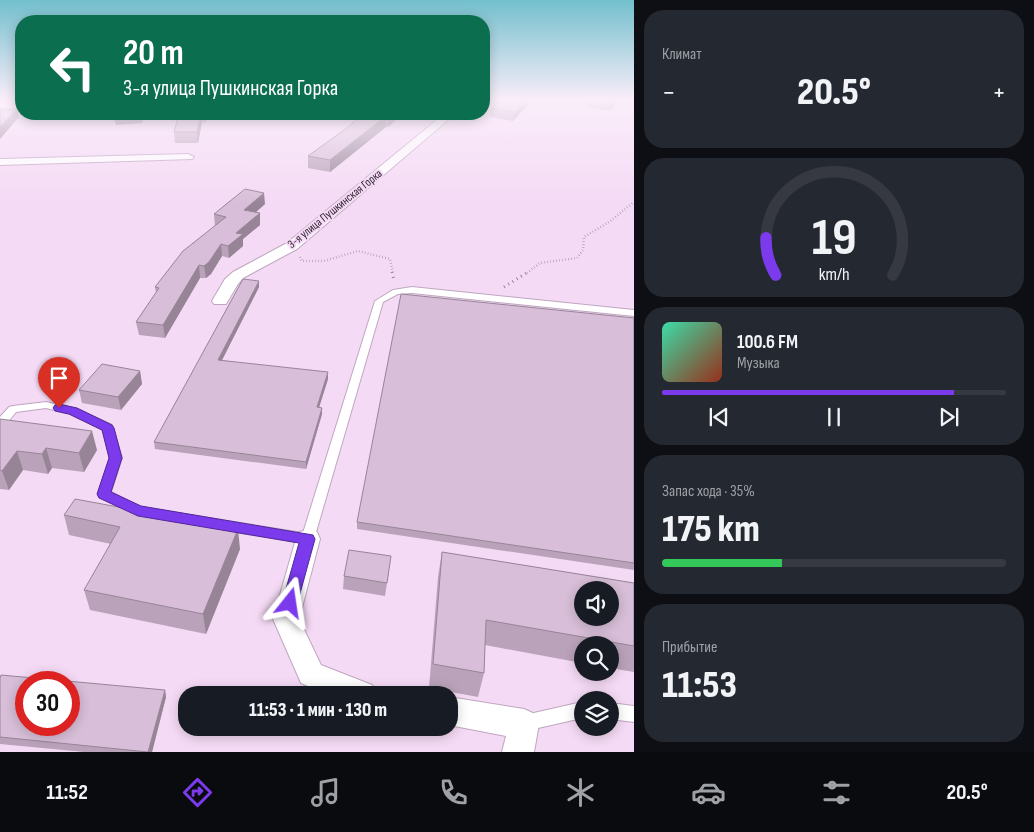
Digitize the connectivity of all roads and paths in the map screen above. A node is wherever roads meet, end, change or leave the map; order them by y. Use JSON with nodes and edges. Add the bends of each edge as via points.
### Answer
{"nodes":[{"id":1,"x":426,"y":134,"type":"edge"},
{"id":2,"x":188,"y":158,"type":"dead end"},
{"id":3,"x":0,"y":162,"type":"edge"},
{"id":4,"x":634,"y":202,"type":"edge"},
{"id":5,"x":292,"y":246,"type":"junction"},
{"id":6,"x":522,"y":277,"type":"dead end"},
{"id":7,"x":396,"y":292,"type":"junction"},
{"id":8,"x":220,"y":301,"type":"dead end"},
{"id":9,"x":634,"y":313,"type":"edge"},
{"id":10,"x":0,"y":424,"type":"edge"},
{"id":11,"x":308,"y":539,"type":"junction"},
{"id":12,"x":340,"y":686,"type":"edge"},
{"id":13,"x":574,"y":712,"type":"edge"},
{"id":14,"x":619,"y":712,"type":"edge"},
{"id":15,"x":458,"y":713,"type":"edge"},
{"id":16,"x":634,"y":714,"type":"edge"},
{"id":17,"x":524,"y":724,"type":"junction"},
{"id":18,"x":518,"y":752,"type":"edge"}],
"edges":[{"from":1,"to":5,"type":"street","name":"3-я улица Пушкинская Горка"},
{"from":2,"to":3,"type":"street"},
{"from":4,"to":6,"type":"path","via":[[584,237],[577,258],[540,263]]},
{"from":5,"to":7,"type":"path","via":[[302,261],[324,261],[358,251],[390,259]]},
{"from":5,"to":8,"type":"street","name":"3-я улица Пушкинская Горка","via":[[238,275]]},
{"from":7,"to":9,"type":"lane","via":[[412,290]]},
{"from":7,"to":11,"type":"lane","via":[[379,301]]},
{"from":10,"to":11,"type":"lane","via":[[13,409],[46,405],[73,411],[108,428],[116,458],[104,494],[138,511]]},
{"from":11,"to":12,"type":"street","via":[[286,619],[311,674]]},
{"from":13,"to":17,"type":"lane"},
{"from":14,"to":16,"type":"lane"},
{"from":15,"to":17,"type":"street"},
{"from":17,"to":18,"type":"street"}]}
